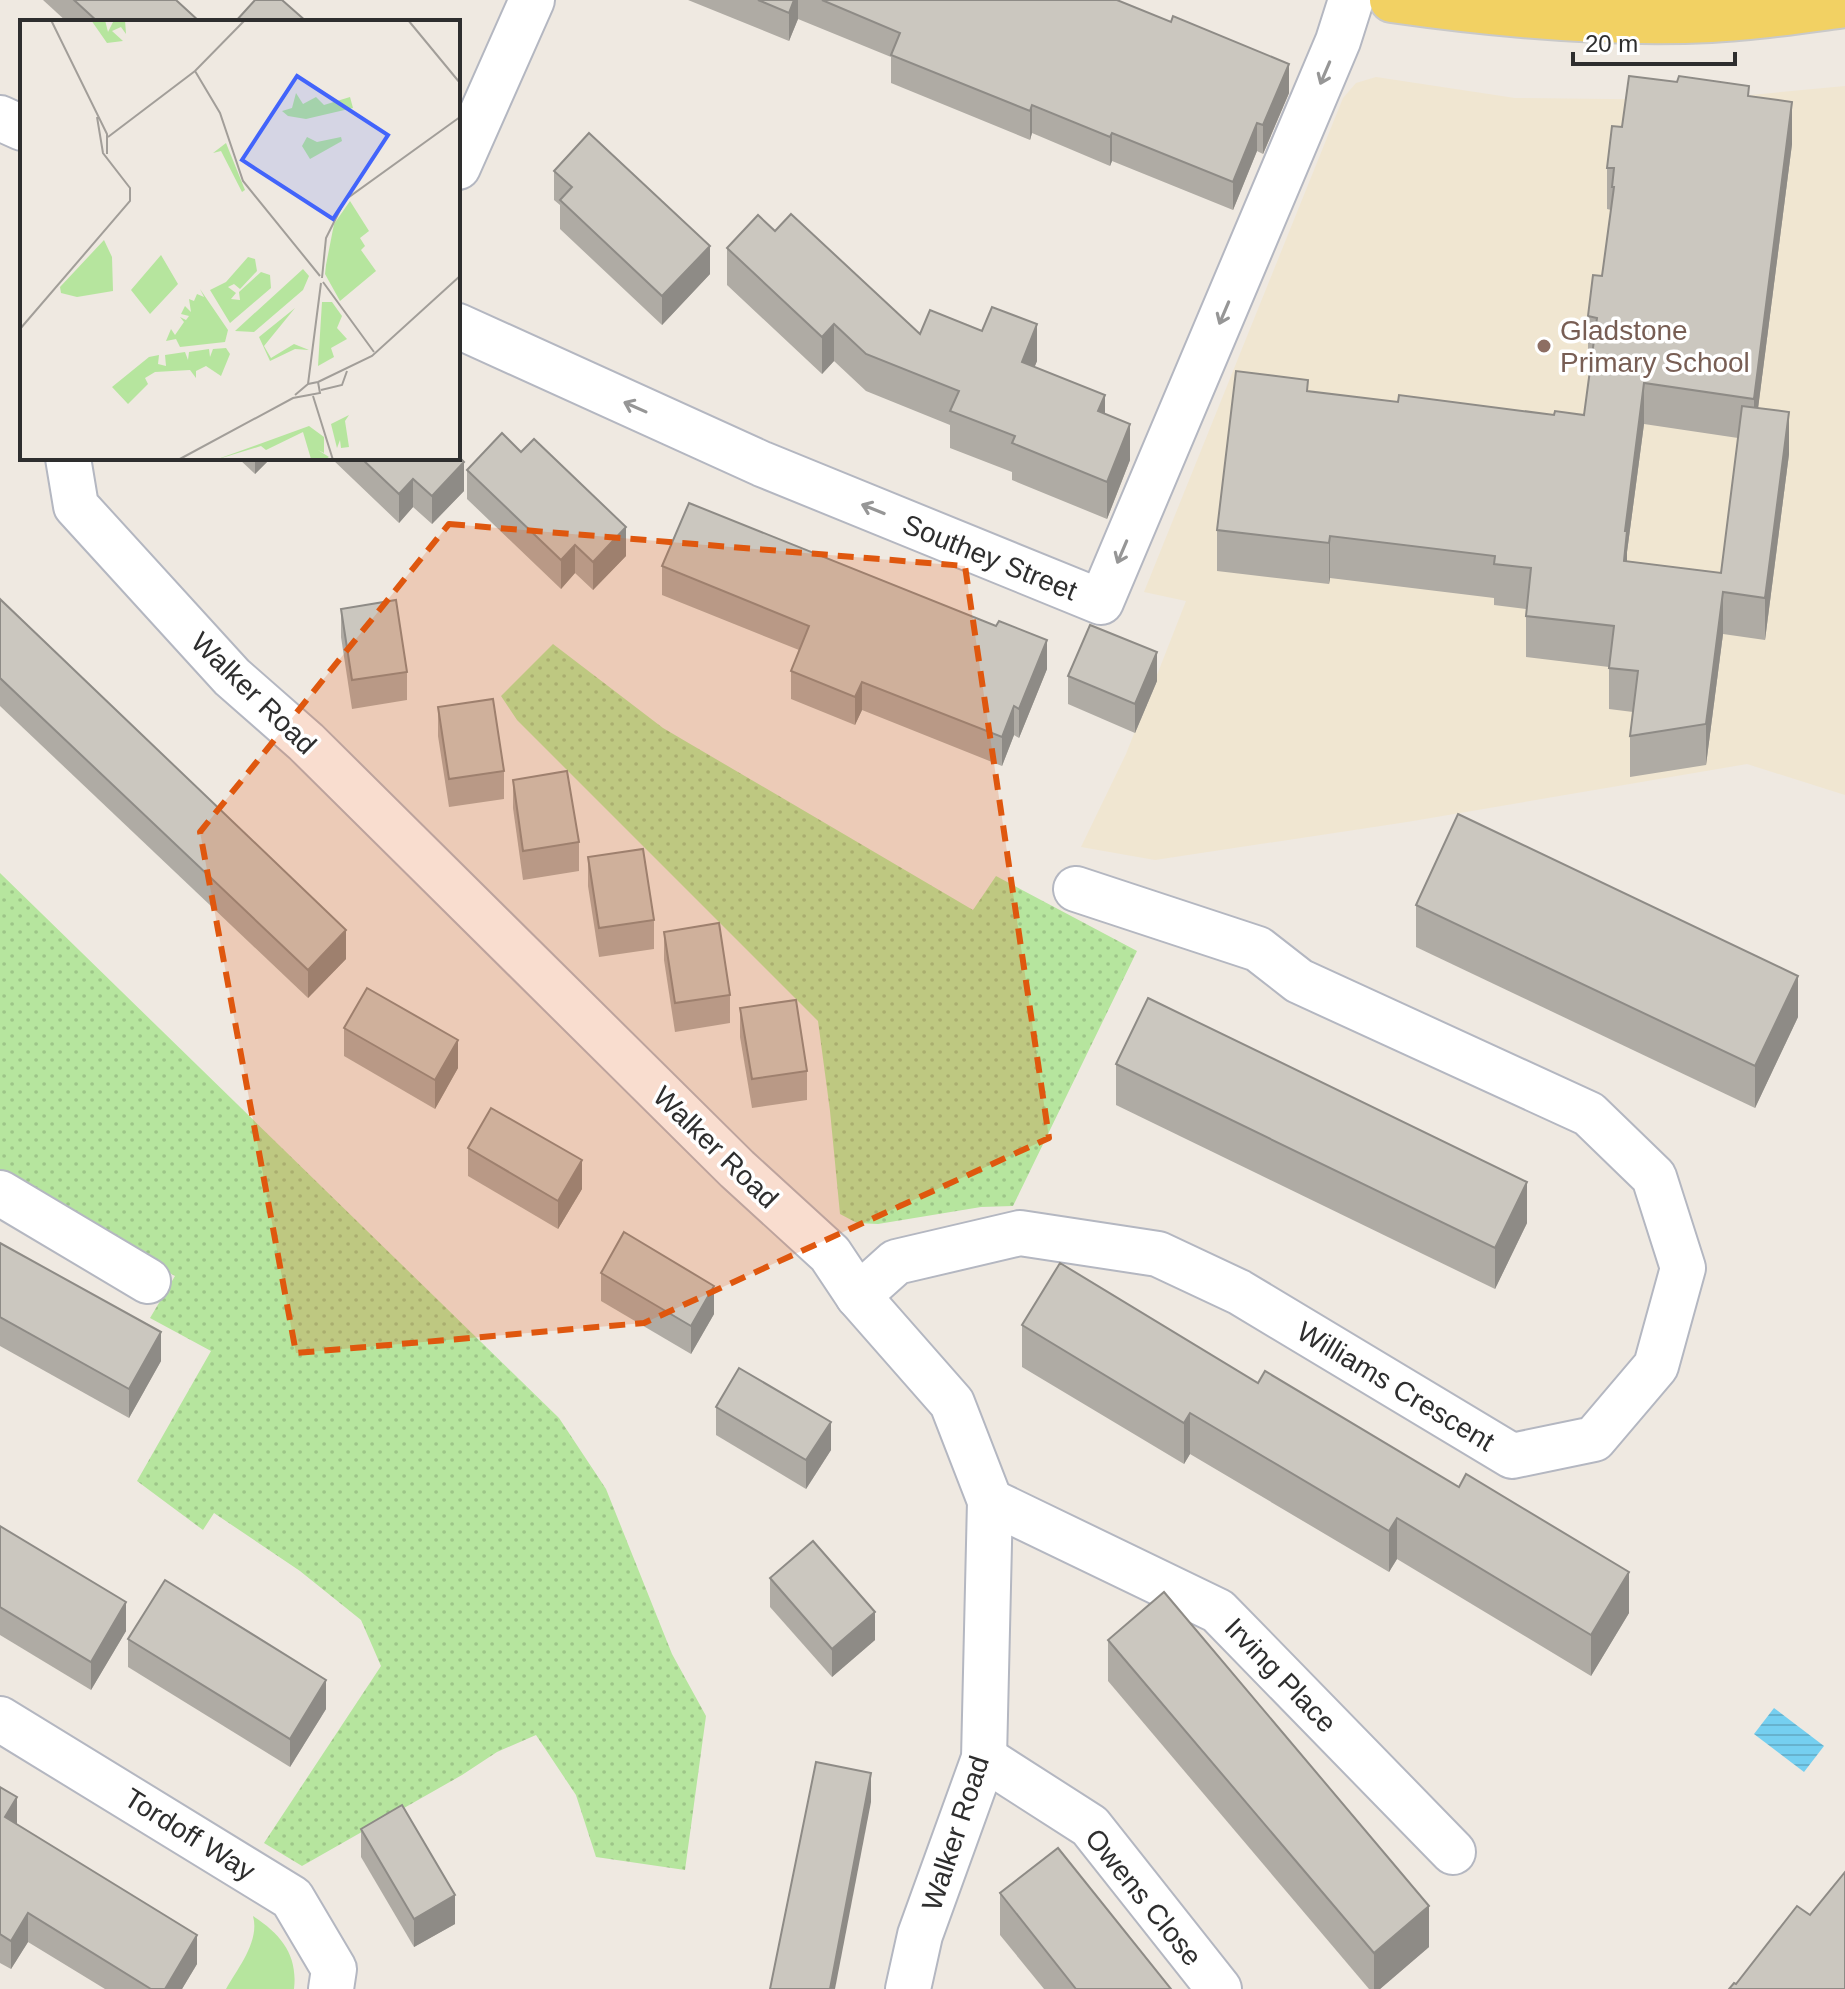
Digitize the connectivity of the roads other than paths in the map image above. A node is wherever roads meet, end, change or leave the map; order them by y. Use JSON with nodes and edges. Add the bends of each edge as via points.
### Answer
{"nodes":[{"id":1,"x":532,"y":0,"type":"edge"},
{"id":2,"x":1351,"y":0,"type":"edge"},
{"id":3,"x":1392,"y":0,"type":"edge"},
{"id":4,"x":1845,"y":5,"type":"edge"},
{"id":5,"x":0,"y":118,"type":"edge"},
{"id":6,"x":20,"y":127,"type":"edge"},
{"id":7,"x":460,"y":162,"type":"edge"},
{"id":8,"x":460,"y":327,"type":"edge"},
{"id":9,"x":68,"y":460,"type":"edge"},
{"id":10,"x":1076,"y":889,"type":"dead end"},
{"id":11,"x":0,"y":1193,"type":"edge"},
{"id":12,"x":148,"y":1281,"type":"dead end"},
{"id":13,"x":858,"y":1296,"type":"junction"},
{"id":14,"x":990,"y":1501,"type":"junction"},
{"id":15,"x":0,"y":1719,"type":"edge"},
{"id":16,"x":984,"y":1758,"type":"junction"},
{"id":17,"x":1453,"y":1852,"type":"dead end"},
{"id":18,"x":331,"y":1989,"type":"edge"},
{"id":19,"x":908,"y":1989,"type":"edge"},
{"id":20,"x":1219,"y":1989,"type":"edge"}],
"edges":[{"from":1,"to":7,"type":"street"},
{"from":2,"to":8,"type":"street","name":"Southey Street","one_way":true,"via":[[1101,602],[762,464]]},
{"from":3,"to":4,"type":"main road","via":[[1599,20],[1711,20]]},
{"from":5,"to":6,"type":"street"},
{"from":9,"to":13,"type":"street","name":"Walker Road","via":[[76,506],[232,677],[306,742],[726,1158],[830,1254]]},
{"from":10,"to":13,"type":"street","name":"Williams Crescent","via":[[1258,949],[1299,981],[1589,1114],[1654,1177],[1683,1268],[1656,1366],[1594,1439],[1512,1456],[1239,1292],[1158,1254],[1020,1233],[896,1262]]},
{"from":11,"to":12,"type":"street"},
{"from":13,"to":14,"type":"street","name":"Walker Road","via":[[952,1403]]},
{"from":14,"to":16,"type":"street","name":"Walker Road"},
{"from":14,"to":17,"type":"street","name":"Irving Place","via":[[1218,1611]]},
{"from":15,"to":18,"type":"street","name":"Tordoff Way","via":[[292,1898],[334,1969]]},
{"from":16,"to":19,"type":"street","name":"Walker Road","via":[[920,1935]]},
{"from":16,"to":20,"type":"street","name":"Owens Close","via":[[1090,1826]]}]}
